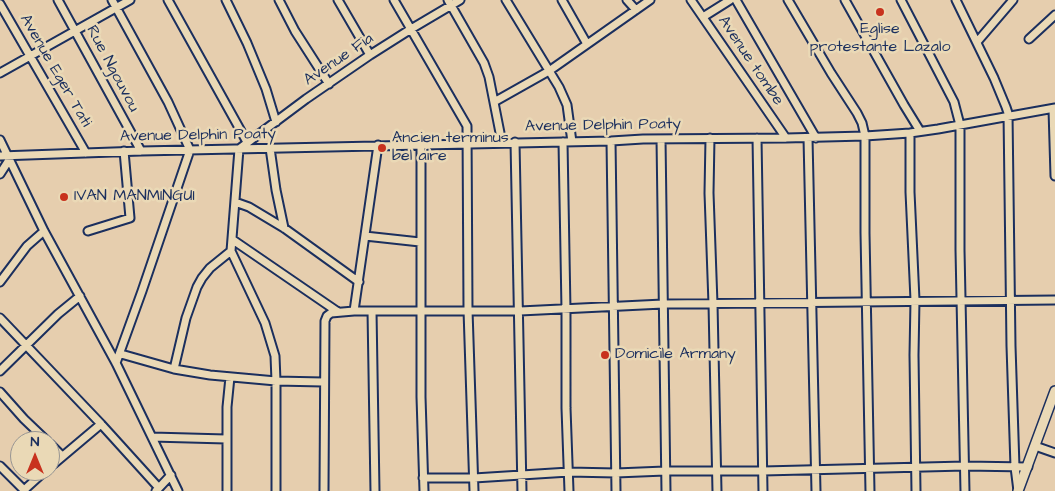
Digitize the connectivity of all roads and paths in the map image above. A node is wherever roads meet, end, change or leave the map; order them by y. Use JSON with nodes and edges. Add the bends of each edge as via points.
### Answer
{"nodes":[{"id":1,"x":58,"y":0,"type":"edge"},
{"id":2,"x":112,"y":0,"type":"edge"},
{"id":3,"x":130,"y":0,"type":"edge"},
{"id":4,"x":168,"y":0,"type":"edge"},
{"id":5,"x":226,"y":0,"type":"edge"},
{"id":6,"x":278,"y":0,"type":"edge"},
{"id":7,"x":338,"y":0,"type":"edge"},
{"id":8,"x":394,"y":0,"type":"edge"},
{"id":9,"x":460,"y":0,"type":"edge"},
{"id":10,"x":506,"y":0,"type":"edge"},
{"id":11,"x":562,"y":0,"type":"edge"},
{"id":12,"x":627,"y":0,"type":"edge"},
{"id":13,"x":650,"y":0,"type":"edge"},
{"id":14,"x":691,"y":0,"type":"edge"},
{"id":15,"x":730,"y":0,"type":"edge"},
{"id":16,"x":736,"y":0,"type":"edge"},
{"id":17,"x":788,"y":0,"type":"edge"},
{"id":18,"x":845,"y":0,"type":"edge"},
{"id":19,"x":901,"y":0,"type":"edge"},
{"id":20,"x":956,"y":0,"type":"edge"},
{"id":21,"x":1013,"y":0,"type":"edge"},
{"id":22,"x":450,"y":3,"type":"edge"},
{"id":23,"x":0,"y":4,"type":"edge"},
{"id":24,"x":116,"y":8,"type":"junction"},
{"id":25,"x":636,"y":10,"type":"junction"},
{"id":26,"x":1055,"y":15,"type":"edge"},
{"id":27,"x":703,"y":17,"type":"junction"},
{"id":28,"x":410,"y":29,"type":"junction"},
{"id":29,"x":76,"y":31,"type":"junction"},
{"id":30,"x":1029,"y":39,"type":"dead end"},
{"id":31,"x":977,"y":42,"type":"junction"},
{"id":32,"x":587,"y":44,"type":"junction"},
{"id":33,"x":370,"y":55,"type":"junction"},
{"id":34,"x":30,"y":56,"type":"junction"},
{"id":35,"x":549,"y":71,"type":"junction"},
{"id":36,"x":0,"y":73,"type":"edge"},
{"id":37,"x":329,"y":84,"type":"junction"},
{"id":38,"x":494,"y":102,"type":"junction"},
{"id":39,"x":1054,"y":109,"type":"edge"},
{"id":40,"x":1007,"y":118,"type":"junction"},
{"id":41,"x":276,"y":122,"type":"junction"},
{"id":42,"x":960,"y":125,"type":"junction"},
{"id":43,"x":920,"y":131,"type":"junction"},
{"id":44,"x":910,"y":133,"type":"junction"},
{"id":45,"x":865,"y":136,"type":"junction"},
{"id":46,"x":710,"y":138,"type":"junction"},
{"id":47,"x":757,"y":138,"type":"junction"},
{"id":48,"x":786,"y":138,"type":"junction"},
{"id":49,"x":808,"y":138,"type":"junction"},
{"id":50,"x":816,"y":138,"type":"junction"},
{"id":51,"x":661,"y":139,"type":"junction"},
{"id":52,"x":0,"y":140,"type":"edge"},
{"id":53,"x":611,"y":141,"type":"junction"},
{"id":54,"x":247,"y":142,"type":"junction"},
{"id":55,"x":516,"y":142,"type":"junction"},
{"id":56,"x":563,"y":142,"type":"junction"},
{"id":57,"x":572,"y":142,"type":"junction"},
{"id":58,"x":502,"y":143,"type":"junction"},
{"id":59,"x":467,"y":144,"type":"junction"},
{"id":60,"x":378,"y":145,"type":"junction"},
{"id":61,"x":421,"y":145,"type":"junction"},
{"id":62,"x":270,"y":148,"type":"junction"},
{"id":63,"x":239,"y":149,"type":"junction"},
{"id":64,"x":190,"y":150,"type":"junction"},
{"id":65,"x":124,"y":151,"type":"junction"},
{"id":66,"x":141,"y":151,"type":"junction"},
{"id":67,"x":86,"y":153,"type":"junction"},
{"id":68,"x":6,"y":157,"type":"edge"},
{"id":69,"x":0,"y":174,"type":"edge"},
{"id":70,"x":1055,"y":176,"type":"edge"},
{"id":71,"x":235,"y":202,"type":"junction"},
{"id":72,"x":284,"y":228,"type":"junction"},
{"id":73,"x":44,"y":231,"type":"junction"},
{"id":74,"x":88,"y":231,"type":"dead end"},
{"id":75,"x":365,"y":236,"type":"junction"},
{"id":76,"x":233,"y":240,"type":"junction"},
{"id":77,"x":420,"y":242,"type":"junction"},
{"id":78,"x":232,"y":251,"type":"junction"},
{"id":79,"x":0,"y":282,"type":"edge"},
{"id":80,"x":359,"y":282,"type":"junction"},
{"id":81,"x":80,"y":296,"type":"junction"},
{"id":82,"x":915,"y":300,"type":"junction"},
{"id":83,"x":1055,"y":300,"type":"edge"},
{"id":84,"x":866,"y":301,"type":"junction"},
{"id":85,"x":961,"y":301,"type":"junction"},
{"id":86,"x":1011,"y":301,"type":"junction"},
{"id":87,"x":663,"y":304,"type":"junction"},
{"id":88,"x":713,"y":304,"type":"junction"},
{"id":89,"x":760,"y":304,"type":"junction"},
{"id":90,"x":812,"y":304,"type":"junction"},
{"id":91,"x":614,"y":308,"type":"junction"},
{"id":92,"x":421,"y":310,"type":"junction"},
{"id":93,"x":468,"y":310,"type":"junction"},
{"id":94,"x":566,"y":310,"type":"junction"},
{"id":95,"x":354,"y":311,"type":"junction"},
{"id":96,"x":372,"y":311,"type":"junction"},
{"id":97,"x":520,"y":311,"type":"junction"},
{"id":98,"x":338,"y":312,"type":"junction"},
{"id":99,"x":0,"y":318,"type":"edge"},
{"id":100,"x":26,"y":345,"type":"junction"},
{"id":101,"x":120,"y":354,"type":"junction"},
{"id":102,"x":116,"y":363,"type":"junction"},
{"id":103,"x":174,"y":369,"type":"junction"},
{"id":104,"x":0,"y":371,"type":"edge"},
{"id":105,"x":230,"y":377,"type":"junction"},
{"id":106,"x":276,"y":381,"type":"junction"},
{"id":107,"x":323,"y":382,"type":"junction"},
{"id":108,"x":0,"y":392,"type":"edge"},
{"id":109,"x":1054,"y":398,"type":"edge"},
{"id":110,"x":101,"y":424,"type":"junction"},
{"id":111,"x":37,"y":431,"type":"edge"},
{"id":112,"x":152,"y":437,"type":"junction"},
{"id":113,"x":226,"y":439,"type":"junction"},
{"id":114,"x":1035,"y":446,"type":"junction"},
{"id":115,"x":1055,"y":453,"type":"edge"},
{"id":116,"x":62,"y":456,"type":"edge"},
{"id":117,"x":0,"y":466,"type":"edge"},
{"id":118,"x":965,"y":466,"type":"junction"},
{"id":119,"x":916,"y":467,"type":"junction"},
{"id":120,"x":1015,"y":467,"type":"junction"},
{"id":121,"x":1028,"y":467,"type":"junction"},
{"id":122,"x":870,"y":468,"type":"junction"},
{"id":123,"x":816,"y":469,"type":"junction"},
{"id":124,"x":665,"y":471,"type":"junction"},
{"id":125,"x":716,"y":471,"type":"junction"},
{"id":126,"x":569,"y":472,"type":"junction"},
{"id":127,"x":763,"y":472,"type":"junction"},
{"id":128,"x":616,"y":473,"type":"junction"},
{"id":129,"x":522,"y":475,"type":"junction"},
{"id":130,"x":171,"y":476,"type":"junction"},
{"id":131,"x":423,"y":478,"type":"junction"},
{"id":132,"x":474,"y":478,"type":"junction"},
{"id":133,"x":34,"y":481,"type":"edge"},
{"id":134,"x":157,"y":490,"type":"edge"},
{"id":135,"x":24,"y":491,"type":"edge"},
{"id":136,"x":178,"y":491,"type":"edge"},
{"id":137,"x":227,"y":491,"type":"edge"},
{"id":138,"x":276,"y":491,"type":"edge"},
{"id":139,"x":324,"y":491,"type":"edge"},
{"id":140,"x":375,"y":491,"type":"edge"},
{"id":141,"x":424,"y":491,"type":"edge"},
{"id":142,"x":474,"y":491,"type":"edge"},
{"id":143,"x":522,"y":491,"type":"edge"},
{"id":144,"x":569,"y":491,"type":"edge"},
{"id":145,"x":616,"y":491,"type":"edge"},
{"id":146,"x":666,"y":491,"type":"edge"},
{"id":147,"x":716,"y":491,"type":"edge"},
{"id":148,"x":763,"y":491,"type":"edge"},
{"id":149,"x":816,"y":491,"type":"edge"},
{"id":150,"x":870,"y":491,"type":"edge"},
{"id":151,"x":916,"y":491,"type":"edge"},
{"id":152,"x":965,"y":491,"type":"edge"},
{"id":153,"x":1018,"y":491,"type":"edge"}],
"edges":[{"from":1,"to":29,"type":"street","name":"Rue Ngouvou"},
{"from":2,"to":24,"type":"street"},
{"from":3,"to":24,"type":"street"},
{"from":4,"to":54,"type":"street"},
{"from":5,"to":41,"type":"street","via":[[247,43]]},
{"from":6,"to":37,"type":"street"},
{"from":7,"to":33,"type":"street"},
{"from":8,"to":28,"type":"street"},
{"from":9,"to":22,"type":"street","name":"Avenue Fia"},
{"from":10,"to":35,"type":"street"},
{"from":11,"to":32,"type":"street"},
{"from":12,"to":25,"type":"street"},
{"from":13,"to":25,"type":"street"},
{"from":14,"to":27,"type":"street","name":"Avenue tombe"},
{"from":15,"to":27,"type":"street"},
{"from":16,"to":50,"type":"street"},
{"from":17,"to":45,"type":"street","via":[[857,113]]},
{"from":18,"to":43,"type":"street"},
{"from":19,"to":42,"type":"street","via":[[954,102]]},
{"from":20,"to":31,"type":"street"},
{"from":21,"to":31,"type":"street"},
{"from":22,"to":28,"type":"street","name":"Avenue Fia"},
{"from":22,"to":38,"type":"street","via":[[484,63]]},
{"from":23,"to":34,"type":"street","name":"Avenue Eger Tati"},
{"from":24,"to":29,"type":"street"},
{"from":24,"to":64,"type":"street","via":[[168,102]]},
{"from":25,"to":32,"type":"street"},
{"from":26,"to":30,"type":"street"},
{"from":27,"to":48,"type":"street","name":"Avenue tombe"},
{"from":28,"to":33,"type":"street","name":"Avenue Fia"},
{"from":28,"to":59,"type":"street","via":[[467,126]]},
{"from":29,"to":34,"type":"street"},
{"from":29,"to":66,"type":"street","name":"Rue Ngouvou"},
{"from":31,"to":40,"type":"street","via":[[1006,107]]},
{"from":32,"to":35,"type":"street"},
{"from":33,"to":37,"type":"street","name":"Avenue Fia"},
{"from":34,"to":36,"type":"street"},
{"from":34,"to":67,"type":"street","name":"Avenue Eger Tati"},
{"from":35,"to":38,"type":"street"},
{"from":35,"to":57,"type":"street","via":[[567,105]]},
{"from":37,"to":41,"type":"street","name":"Avenue Fia"},
{"from":38,"to":58,"type":"street"},
{"from":39,"to":40,"type":"street","name":"Avenue Delphin Poaty"},
{"from":39,"to":70,"type":"street"},
{"from":40,"to":42,"type":"street","name":"Avenue Delphin Poaty"},
{"from":40,"to":86,"type":"street"},
{"from":41,"to":54,"type":"street","name":"Avenue Fia"},
{"from":42,"to":43,"type":"street","name":"Avenue Delphin Poaty"},
{"from":42,"to":85,"type":"street"},
{"from":43,"to":44,"type":"street","name":"Avenue Delphin Poaty"},
{"from":44,"to":45,"type":"street","name":"Avenue Delphin Poaty"},
{"from":44,"to":82,"type":"street"},
{"from":45,"to":50,"type":"street","name":"Avenue Delphin Poaty"},
{"from":45,"to":84,"type":"street"},
{"from":46,"to":47,"type":"street","name":"Avenue Delphin Poaty"},
{"from":46,"to":51,"type":"street","name":"Avenue Delphin Poaty"},
{"from":46,"to":88,"type":"street"},
{"from":47,"to":48,"type":"street","name":"Avenue Delphin Poaty"},
{"from":47,"to":89,"type":"street"},
{"from":48,"to":49,"type":"street","name":"Avenue Delphin Poaty"},
{"from":49,"to":50,"type":"street","name":"Avenue Delphin Poaty"},
{"from":49,"to":90,"type":"street"},
{"from":51,"to":53,"type":"street","name":"Avenue Delphin Poaty"},
{"from":51,"to":87,"type":"street"},
{"from":52,"to":68,"type":"street"},
{"from":53,"to":57,"type":"street","name":"Avenue Delphin Poaty"},
{"from":53,"to":91,"type":"street"},
{"from":54,"to":63,"type":"street","name":"Avenue Fia"},
{"from":55,"to":56,"type":"street","name":"Avenue Delphin Poaty"},
{"from":55,"to":58,"type":"street","name":"Avenue Delphin Poaty"},
{"from":55,"to":97,"type":"street"},
{"from":56,"to":57,"type":"street","name":"Avenue Delphin Poaty"},
{"from":56,"to":94,"type":"street"},
{"from":58,"to":59,"type":"street","name":"Avenue Delphin Poaty"},
{"from":59,"to":61,"type":"street","name":"Avenue Delphin Poaty"},
{"from":59,"to":93,"type":"street"},
{"from":60,"to":61,"type":"street","name":"Avenue Delphin Poaty"},
{"from":60,"to":62,"type":"street","name":"Avenue Delphin Poaty"},
{"from":60,"to":75,"type":"street"},
{"from":61,"to":77,"type":"street"},
{"from":62,"to":63,"type":"street","name":"Avenue Delphin Poaty"},
{"from":62,"to":72,"type":"street"},
{"from":63,"to":64,"type":"street","name":"Avenue Delphin Poaty"},
{"from":63,"to":71,"type":"street"},
{"from":64,"to":66,"type":"street","name":"Avenue Delphin Poaty"},
{"from":64,"to":101,"type":"street"},
{"from":65,"to":66,"type":"street","name":"Avenue Delphin Poaty"},
{"from":65,"to":67,"type":"street","name":"Avenue Delphin Poaty"},
{"from":65,"to":74,"type":"street","via":[[130,218]]},
{"from":67,"to":68,"type":"street","name":"Avenue Delphin Poaty"},
{"from":68,"to":69,"type":"street"},
{"from":68,"to":73,"type":"street"},
{"from":71,"to":72,"type":"street"},
{"from":71,"to":76,"type":"street"},
{"from":72,"to":80,"type":"street"},
{"from":73,"to":79,"type":"street","via":[[27,246]]},
{"from":73,"to":81,"type":"street"},
{"from":75,"to":77,"type":"street"},
{"from":75,"to":80,"type":"street"},
{"from":76,"to":78,"type":"street"},
{"from":76,"to":98,"type":"street"},
{"from":77,"to":92,"type":"street"},
{"from":78,"to":103,"type":"street","via":[[210,268],[197,287]]},
{"from":78,"to":106,"type":"street","via":[[268,330],[275,356]]},
{"from":80,"to":95,"type":"street"},
{"from":81,"to":100,"type":"street"},
{"from":81,"to":102,"type":"street"},
{"from":82,"to":84,"type":"street"},
{"from":82,"to":85,"type":"street"},
{"from":82,"to":119,"type":"street"},
{"from":83,"to":86,"type":"street"},
{"from":84,"to":90,"type":"street"},
{"from":84,"to":122,"type":"street"},
{"from":85,"to":86,"type":"street"},
{"from":85,"to":118,"type":"street"},
{"from":86,"to":120,"type":"street"},
{"from":87,"to":88,"type":"street"},
{"from":87,"to":91,"type":"street"},
{"from":87,"to":124,"type":"street"},
{"from":88,"to":89,"type":"street"},
{"from":88,"to":125,"type":"street"},
{"from":89,"to":90,"type":"street"},
{"from":89,"to":127,"type":"street"},
{"from":90,"to":123,"type":"street"},
{"from":91,"to":94,"type":"street"},
{"from":91,"to":128,"type":"street"},
{"from":92,"to":93,"type":"street"},
{"from":92,"to":96,"type":"street"},
{"from":92,"to":131,"type":"street"},
{"from":93,"to":97,"type":"street"},
{"from":93,"to":132,"type":"street"},
{"from":94,"to":97,"type":"street"},
{"from":94,"to":126,"type":"street"},
{"from":95,"to":96,"type":"street"},
{"from":95,"to":98,"type":"street"},
{"from":96,"to":140,"type":"street"},
{"from":97,"to":129,"type":"street"},
{"from":98,"to":107,"type":"street","via":[[331,313],[325,321]]},
{"from":99,"to":100,"type":"street"},
{"from":100,"to":104,"type":"street"},
{"from":100,"to":110,"type":"street"},
{"from":101,"to":102,"type":"street"},
{"from":101,"to":103,"type":"street"},
{"from":102,"to":112,"type":"street"},
{"from":103,"to":105,"type":"street"},
{"from":105,"to":106,"type":"street"},
{"from":105,"to":113,"type":"street"},
{"from":106,"to":107,"type":"street"},
{"from":106,"to":138,"type":"street"},
{"from":107,"to":139,"type":"street"},
{"from":108,"to":111,"type":"street"},
{"from":109,"to":114,"type":"street"},
{"from":110,"to":116,"type":"street"},
{"from":110,"to":134,"type":"street"},
{"from":112,"to":113,"type":"street"},
{"from":112,"to":130,"type":"street"},
{"from":113,"to":137,"type":"street"},
{"from":114,"to":115,"type":"street"},
{"from":114,"to":121,"type":"street"},
{"from":117,"to":135,"type":"street"},
{"from":118,"to":119,"type":"street"},
{"from":118,"to":120,"type":"street"},
{"from":118,"to":152,"type":"street"},
{"from":119,"to":122,"type":"street"},
{"from":119,"to":151,"type":"street"},
{"from":120,"to":121,"type":"street"},
{"from":120,"to":153,"type":"street"},
{"from":121,"to":153,"type":"street"},
{"from":122,"to":123,"type":"street"},
{"from":122,"to":150,"type":"street"},
{"from":123,"to":127,"type":"street"},
{"from":123,"to":149,"type":"street"},
{"from":124,"to":125,"type":"street"},
{"from":124,"to":128,"type":"street"},
{"from":124,"to":146,"type":"street"},
{"from":125,"to":127,"type":"street"},
{"from":125,"to":147,"type":"street"},
{"from":126,"to":128,"type":"street"},
{"from":126,"to":129,"type":"street"},
{"from":126,"to":144,"type":"street"},
{"from":127,"to":148,"type":"street"},
{"from":128,"to":145,"type":"street"},
{"from":129,"to":132,"type":"street"},
{"from":129,"to":143,"type":"street"},
{"from":130,"to":134,"type":"street"},
{"from":130,"to":136,"type":"street"},
{"from":131,"to":132,"type":"street"},
{"from":131,"to":141,"type":"street"},
{"from":132,"to":142,"type":"street"},
{"from":133,"to":135,"type":"street"}]}
